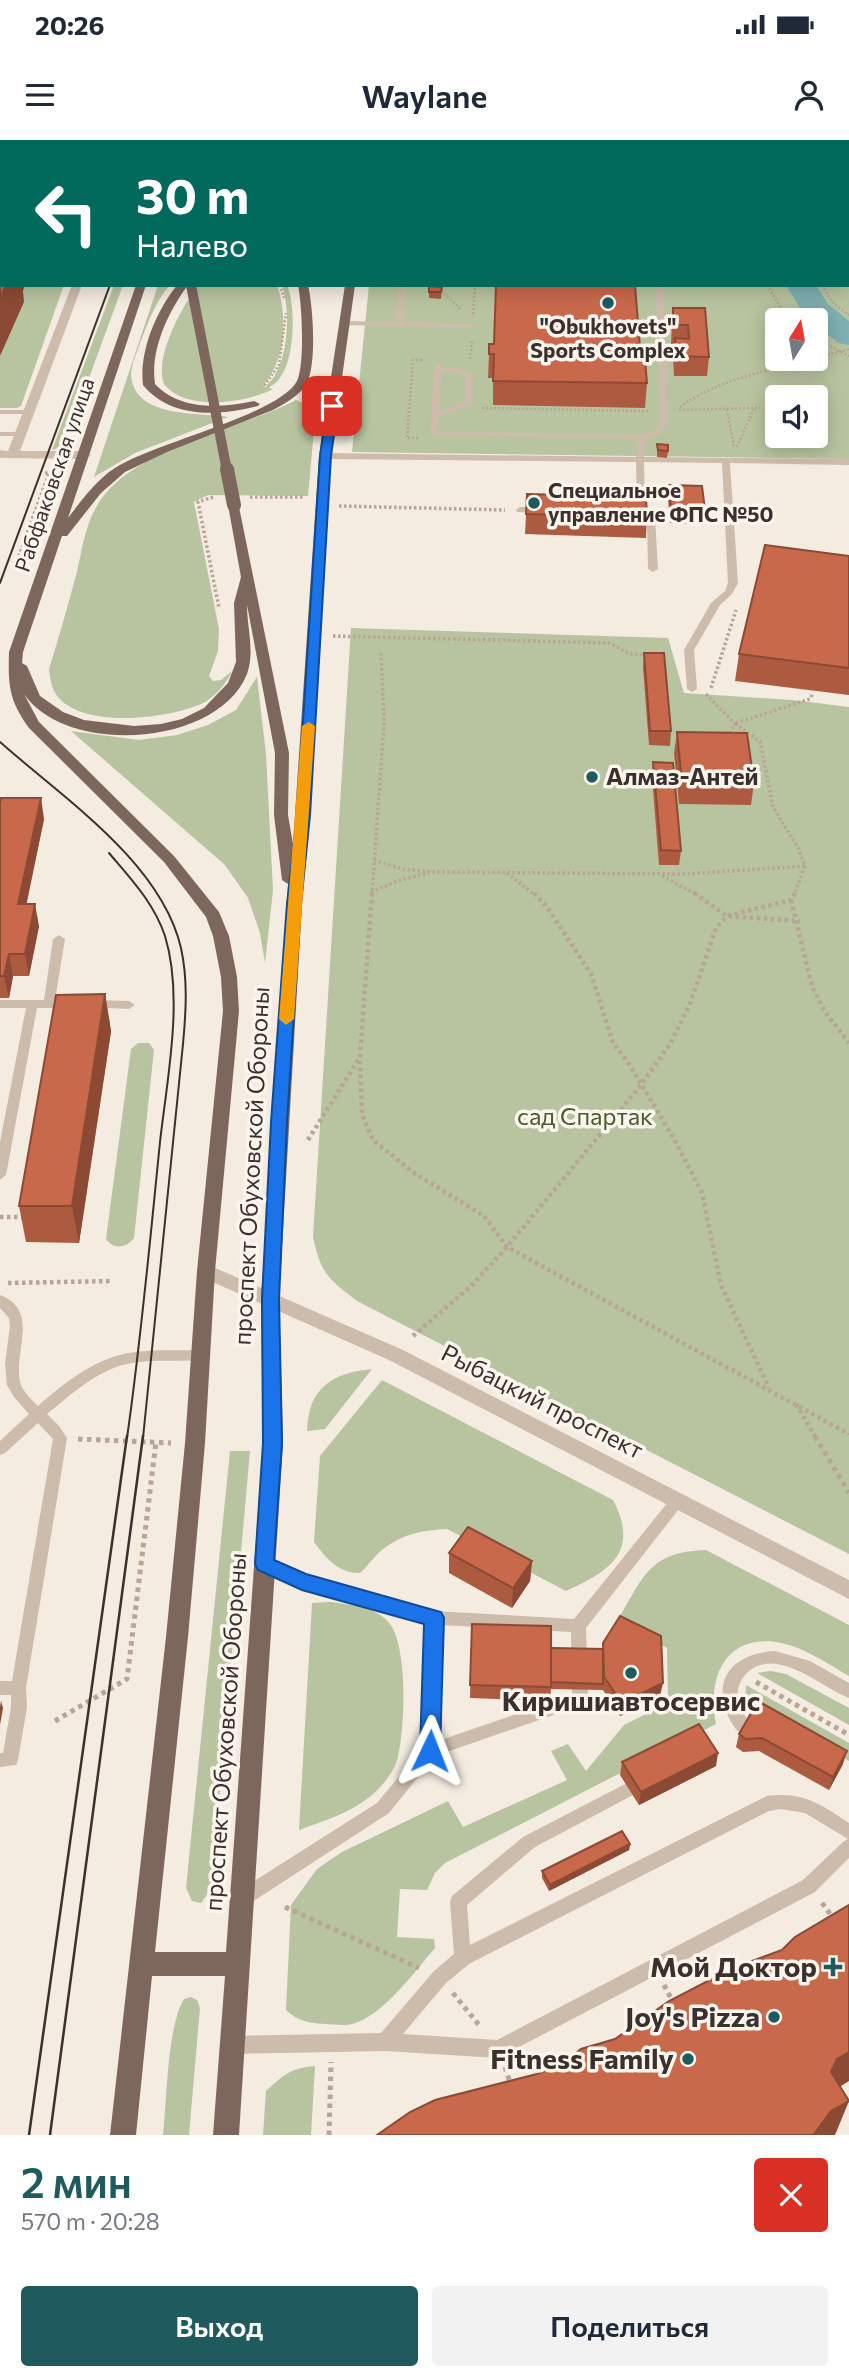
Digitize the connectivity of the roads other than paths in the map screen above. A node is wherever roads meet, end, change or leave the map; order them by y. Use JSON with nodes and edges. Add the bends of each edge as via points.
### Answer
{"nodes":[{"id":1,"x":76,"y":287,"type":"edge"},
{"id":2,"x":140,"y":287,"type":"edge"},
{"id":3,"x":181,"y":287,"type":"edge"},
{"id":4,"x":191,"y":287,"type":"edge"},
{"id":5,"x":303,"y":287,"type":"edge"},
{"id":6,"x":350,"y":287,"type":"edge"},
{"id":7,"x":403,"y":287,"type":"edge"},
{"id":8,"x":660,"y":287,"type":"edge"},
{"id":9,"x":345,"y":323,"type":"junction"},
{"id":10,"x":399,"y":324,"type":"junction"},
{"id":11,"x":473,"y":324,"type":"road end"},
{"id":12,"x":304,"y":363,"type":"junction"},
{"id":13,"x":438,"y":368,"type":"joint"},
{"id":14,"x":0,"y":412,"type":"edge"},
{"id":15,"x":29,"y":412,"type":"junction"},
{"id":16,"x":435,"y":416,"type":"junction"},
{"id":17,"x":0,"y":434,"type":"edge"},
{"id":18,"x":21,"y":434,"type":"junction"},
{"id":19,"x":475,"y":434,"type":"junction"},
{"id":20,"x":642,"y":437,"type":"junction"},
{"id":21,"x":6,"y":454,"type":"edge"},
{"id":22,"x":85,"y":455,"type":"junction"},
{"id":23,"x":325,"y":456,"type":"junction"},
{"id":24,"x":476,"y":458,"type":"junction"},
{"id":25,"x":640,"y":460,"type":"junction"},
{"id":26,"x":726,"y":461,"type":"junction"},
{"id":27,"x":849,"y":462,"type":"edge"},
{"id":28,"x":520,"y":510,"type":"road end"},
{"id":29,"x":547,"y":510,"type":"edge"},
{"id":30,"x":627,"y":512,"type":"edge"},
{"id":31,"x":641,"y":512,"type":"junction"},
{"id":32,"x":55,"y":543,"type":"junction"},
{"id":33,"x":653,"y":569,"type":"dead end"},
{"id":34,"x":248,"y":576,"type":"junction"},
{"id":35,"x":16,"y":652,"type":"junction"},
{"id":36,"x":692,"y":689,"type":"road end"},
{"id":37,"x":294,"y":904,"type":"junction"},
{"id":38,"x":221,"y":936,"type":"joint"},
{"id":39,"x":59,"y":939,"type":"dead end"},
{"id":40,"x":0,"y":1003,"type":"edge"},
{"id":41,"x":32,"y":1004,"type":"junction"},
{"id":42,"x":49,"y":1004,"type":"junction"},
{"id":43,"x":129,"y":1005,"type":"dead end"},
{"id":44,"x":0,"y":1175,"type":"edge"},
{"id":45,"x":206,"y":1271,"type":"junction"},
{"id":46,"x":270,"y":1299,"type":"junction"},
{"id":47,"x":0,"y":1300,"type":"edge"},
{"id":48,"x":200,"y":1356,"type":"junction"},
{"id":49,"x":41,"y":1414,"type":"junction"},
{"id":50,"x":0,"y":1449,"type":"edge"},
{"id":51,"x":677,"y":1501,"type":"junction"},
{"id":52,"x":265,"y":1564,"type":"junction"},
{"id":53,"x":849,"y":1590,"type":"edge"},
{"id":54,"x":434,"y":1618,"type":"junction"},
{"id":55,"x":578,"y":1626,"type":"junction"},
{"id":56,"x":0,"y":1688,"type":"edge"},
{"id":57,"x":18,"y":1688,"type":"junction"},
{"id":58,"x":849,"y":1691,"type":"edge"},
{"id":59,"x":746,"y":1730,"type":"edge"},
{"id":60,"x":430,"y":1751,"type":"junction"},
{"id":61,"x":0,"y":1760,"type":"edge"},
{"id":62,"x":629,"y":1789,"type":"edge"},
{"id":63,"x":849,"y":1832,"type":"edge"},
{"id":64,"x":849,"y":1847,"type":"edge"},
{"id":65,"x":243,"y":1898,"type":"junction"},
{"id":66,"x":463,"y":1958,"type":"junction"},
{"id":67,"x":143,"y":1964,"type":"junction"},
{"id":68,"x":239,"y":1964,"type":"junction"},
{"id":69,"x":385,"y":2042,"type":"junction"},
{"id":70,"x":233,"y":2045,"type":"junction"},
{"id":71,"x":123,"y":2135,"type":"edge"},
{"id":72,"x":226,"y":2135,"type":"edge"}],
"edges":[{"from":1,"to":15,"type":"street"},
{"from":2,"to":22,"type":"main road","name":"Рабфаковская улица"},
{"from":3,"to":12,"type":"main road","via":[[166,313],[147,370],[149,385],[160,397],[190,407],[242,407],[276,395]]},
{"from":4,"to":34,"type":"main road","bridge":true},
{"from":5,"to":12,"type":"main road","via":[[310,320]]},
{"from":6,"to":9,"type":"main road","name":"проспект Обуховской Обороны"},
{"from":7,"to":10,"type":"lane"},
{"from":8,"to":20,"type":"lane","via":[[662,430]]},
{"from":9,"to":10,"type":"lane"},
{"from":9,"to":23,"type":"main road","name":"проспект Обуховской Обороны"},
{"from":10,"to":11,"type":"lane"},
{"from":12,"to":32,"type":"main road","via":[[301,384],[283,400],[120,469],[97,488]]},
{"from":13,"to":16,"type":"lane"},
{"from":13,"to":16,"type":"lane","via":[[469,375],[468,403]]},
{"from":14,"to":15,"type":"lane"},
{"from":15,"to":18,"type":"street"},
{"from":16,"to":19,"type":"lane","via":[[433,433]]},
{"from":17,"to":18,"type":"lane"},
{"from":18,"to":21,"type":"street"},
{"from":19,"to":20,"type":"lane"},
{"from":19,"to":24,"type":"lane"},
{"from":20,"to":25,"type":"lane"},
{"from":21,"to":22,"type":"street"},
{"from":22,"to":32,"type":"main road","name":"Рабфаковская улица"},
{"from":23,"to":24,"type":"lane"},
{"from":23,"to":37,"type":"main road","name":"проспект Обуховской Обороны"},
{"from":24,"to":25,"type":"lane"},
{"from":25,"to":26,"type":"lane"},
{"from":25,"to":31,"type":"lane"},
{"from":26,"to":27,"type":"lane"},
{"from":26,"to":36,"type":"lane","via":[[733,583],[689,650]]},
{"from":28,"to":29,"type":"lane"},
{"from":30,"to":31,"type":"lane"},
{"from":31,"to":33,"type":"lane","via":[[651,518]]},
{"from":32,"to":35,"type":"main road","name":"Рабфаковская улица"},
{"from":34,"to":35,"type":"main road","via":[[240,603],[246,657],[226,696],[189,721],[129,731],[74,723],[39,704],[28,691]]},
{"from":34,"to":37,"type":"main road","via":[[282,753],[281,815]]},
{"from":35,"to":38,"type":"main road","name":"Рабфаковская улица","via":[[17,703],[169,859],[213,916]]},
{"from":37,"to":46,"type":"main road","name":"проспект Обуховской Обороны"},
{"from":38,"to":45,"type":"main road","name":"проспект Обуховской Обороны","via":[[231,1011]]},
{"from":39,"to":42,"type":"lane"},
{"from":40,"to":41,"type":"lane"},
{"from":41,"to":42,"type":"lane"},
{"from":41,"to":44,"type":"lane"},
{"from":42,"to":43,"type":"lane"},
{"from":45,"to":46,"type":"street","name":"Рыбацкий проспект"},
{"from":45,"to":48,"type":"main road","name":"проспект Обуховской Обороны"},
{"from":46,"to":51,"type":"street","name":"Рыбацкий проспект","via":[[396,1355]]},
{"from":46,"to":52,"type":"main road","name":"проспект Обуховской Обороны","via":[[272,1443]]},
{"from":47,"to":49,"type":"lane","via":[[13,1310],[17,1327],[11,1374],[16,1393]]},
{"from":48,"to":49,"type":"lane","via":[[138,1358],[105,1365]]},
{"from":48,"to":67,"type":"main road","name":"проспект Обуховской Обороны"},
{"from":49,"to":50,"type":"lane"},
{"from":49,"to":57,"type":"lane","via":[[60,1438]]},
{"from":51,"to":53,"type":"street","name":"Рыбацкий проспект"},
{"from":51,"to":55,"type":"lane"},
{"from":52,"to":54,"type":"lane","via":[[302,1581]]},
{"from":52,"to":65,"type":"main road","name":"проспект Обуховской Обороны"},
{"from":54,"to":55,"type":"lane"},
{"from":54,"to":60,"type":"lane"},
{"from":55,"to":60,"type":"lane","via":[[580,1699]]},
{"from":56,"to":57,"type":"lane"},
{"from":57,"to":61,"type":"lane","via":[[10,1760]]},
{"from":58,"to":59,"type":"lane","via":[[795,1661],[754,1659],[737,1671],[730,1684],[734,1717]]},
{"from":60,"to":65,"type":"lane","via":[[383,1808]]},
{"from":62,"to":66,"type":"lane","via":[[529,1842],[458,1902]]},
{"from":63,"to":66,"type":"lane","via":[[808,1805],[786,1799],[767,1804]]},
{"from":64,"to":69,"type":"lane","via":[[809,1886],[498,2049]]},
{"from":65,"to":68,"type":"main road","name":"проспект Обуховской Обороны"},
{"from":66,"to":69,"type":"lane","via":[[440,1977]]},
{"from":67,"to":68,"type":"main road"},
{"from":67,"to":71,"type":"main road","name":"проспект Обуховской Обороны"},
{"from":68,"to":70,"type":"main road","name":"проспект Обуховской Обороны"},
{"from":69,"to":70,"type":"lane"},
{"from":70,"to":72,"type":"main road","name":"проспект Обуховской Обороны"}]}
